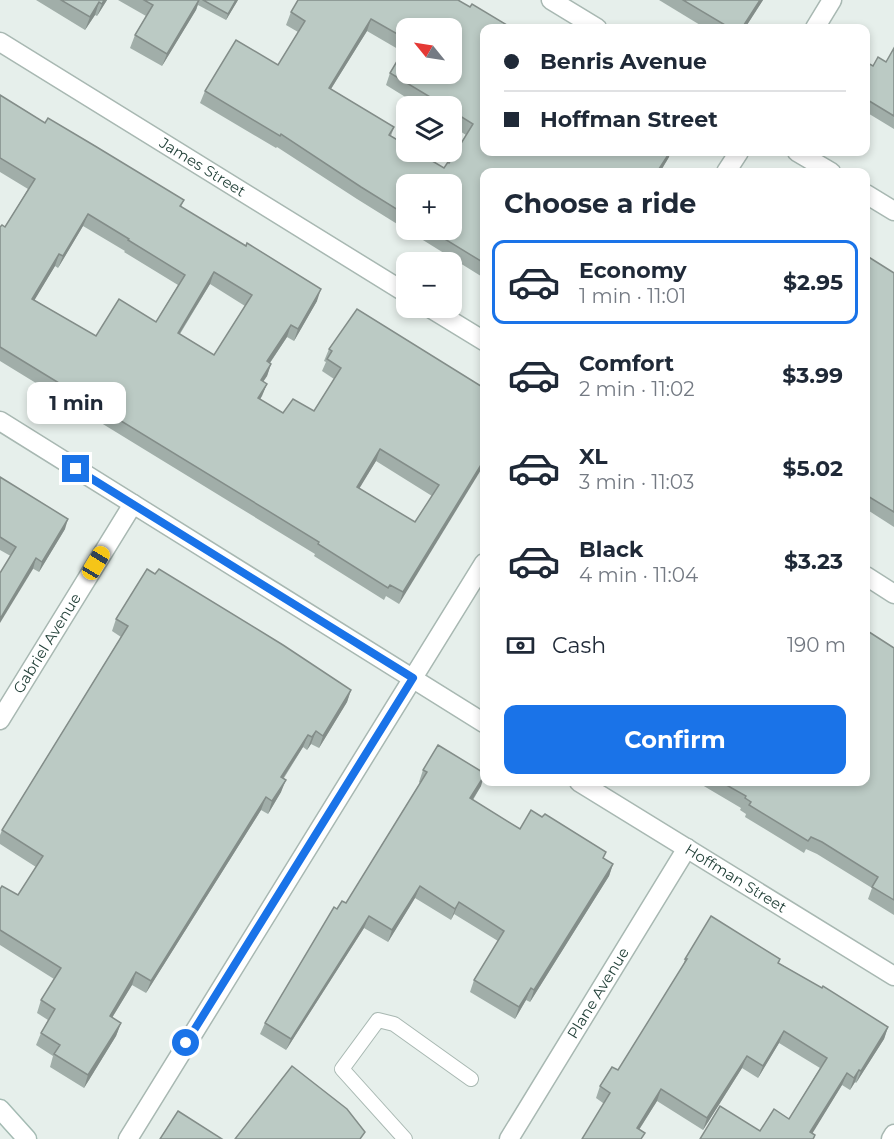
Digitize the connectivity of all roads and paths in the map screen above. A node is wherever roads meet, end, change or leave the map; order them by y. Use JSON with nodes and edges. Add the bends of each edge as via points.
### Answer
{"nodes":[{"id":1,"x":551,"y":0,"type":"edge"},
{"id":2,"x":832,"y":0,"type":"edge"},
{"id":3,"x":590,"y":24,"type":"edge"},
{"id":4,"x":817,"y":24,"type":"edge"},
{"id":5,"x":0,"y":42,"type":"edge"},
{"id":6,"x":804,"y":156,"type":"edge"},
{"id":7,"x":824,"y":168,"type":"edge"},
{"id":8,"x":870,"y":196,"type":"edge"},
{"id":9,"x":894,"y":211,"type":"edge"},
{"id":10,"x":396,"y":287,"type":"edge"},
{"id":11,"x":446,"y":318,"type":"edge"},
{"id":12,"x":480,"y":339,"type":"edge"},
{"id":13,"x":0,"y":421,"type":"edge"},
{"id":14,"x":133,"y":504,"type":"junction"},
{"id":15,"x":480,"y":569,"type":"edge"},
{"id":16,"x":870,"y":579,"type":"edge"},
{"id":17,"x":894,"y":594,"type":"edge"},
{"id":18,"x":413,"y":678,"type":"junction"},
{"id":19,"x":0,"y":720,"type":"edge"},
{"id":20,"x":480,"y":720,"type":"edge"},
{"id":21,"x":586,"y":786,"type":"edge"},
{"id":22,"x":687,"y":848,"type":"junction"},
{"id":23,"x":894,"y":976,"type":"edge"},
{"id":24,"x":471,"y":1079,"type":"dead end"},
{"id":25,"x":0,"y":1109,"type":"edge"},
{"id":26,"x":894,"y":1134,"type":"edge"},
{"id":27,"x":27,"y":1139,"type":"edge"},
{"id":28,"x":128,"y":1139,"type":"edge"},
{"id":29,"x":405,"y":1139,"type":"edge"},
{"id":30,"x":509,"y":1139,"type":"edge"},
{"id":31,"x":891,"y":1139,"type":"edge"}],
"edges":[{"from":1,"to":3,"type":"street"},
{"from":2,"to":4,"type":"street"},
{"from":5,"to":10,"type":"street","name":"James Street"},
{"from":6,"to":7,"type":"street"},
{"from":8,"to":9,"type":"street"},
{"from":11,"to":12,"type":"street"},
{"from":13,"to":14,"type":"street"},
{"from":14,"to":18,"type":"street"},
{"from":14,"to":19,"type":"street","name":"Gabriel Avenue"},
{"from":15,"to":18,"type":"street"},
{"from":16,"to":17,"type":"street"},
{"from":18,"to":20,"type":"street"},
{"from":18,"to":28,"type":"street"},
{"from":21,"to":22,"type":"street","name":"Hoffman Street"},
{"from":22,"to":23,"type":"street","name":"Hoffman Street"},
{"from":22,"to":30,"type":"street","name":"Plane Avenue"},
{"from":24,"to":29,"type":"lane","via":[[394,1024],[378,1020],[342,1069]]},
{"from":25,"to":27,"type":"street"},
{"from":26,"to":31,"type":"street"}]}
